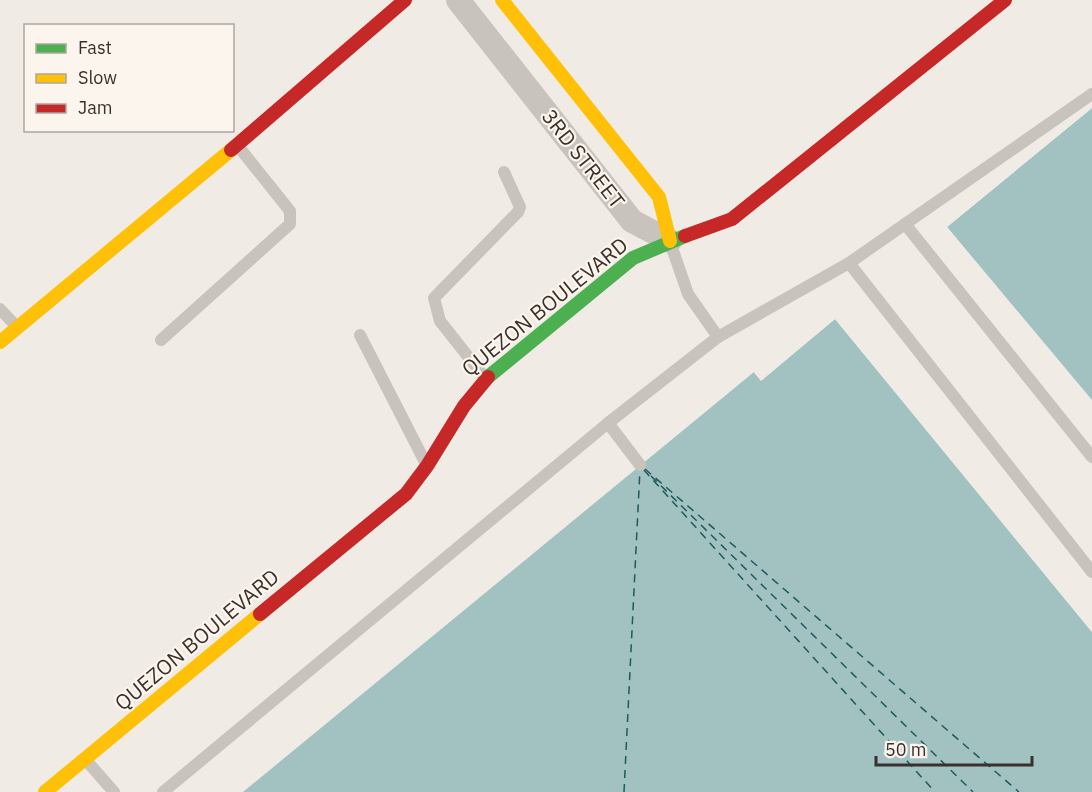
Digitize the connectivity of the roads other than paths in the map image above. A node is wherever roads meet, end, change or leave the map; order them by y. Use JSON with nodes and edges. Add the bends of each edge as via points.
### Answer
{"nodes":[{"id":1,"x":405,"y":0,"type":"edge"},
{"id":2,"x":458,"y":0,"type":"edge"},
{"id":3,"x":502,"y":0,"type":"edge"},
{"id":4,"x":1005,"y":0,"type":"edge"},
{"id":5,"x":1092,"y":94,"type":"edge"},
{"id":6,"x":237,"y":145,"type":"junction"},
{"id":7,"x":504,"y":172,"type":"dead end"},
{"id":8,"x":904,"y":224,"type":"junction"},
{"id":9,"x":669,"y":241,"type":"junction"},
{"id":10,"x":849,"y":263,"type":"junction"},
{"id":11,"x":0,"y":309,"type":"edge"},
{"id":12,"x":18,"y":327,"type":"junction"},
{"id":13,"x":360,"y":335,"type":"dead end"},
{"id":14,"x":718,"y":337,"type":"junction"},
{"id":15,"x":161,"y":340,"type":"dead end"},
{"id":16,"x":0,"y":342,"type":"edge"},
{"id":17,"x":486,"y":379,"type":"junction"},
{"id":18,"x":608,"y":423,"type":"junction"},
{"id":19,"x":1092,"y":457,"type":"edge"},
{"id":20,"x":427,"y":465,"type":"junction"},
{"id":21,"x":640,"y":465,"type":"dead end"},
{"id":22,"x":1092,"y":572,"type":"edge"},
{"id":23,"x":85,"y":759,"type":"junction"},
{"id":24,"x":45,"y":792,"type":"edge"},
{"id":25,"x":114,"y":792,"type":"edge"},
{"id":26,"x":163,"y":792,"type":"edge"}],
"edges":[{"from":1,"to":6,"type":"street"},
{"from":2,"to":9,"type":"street","name":"3RD STREET","via":[[632,221]]},
{"from":3,"to":9,"type":"street","name":"3RD STREET","via":[[659,197]]},
{"from":4,"to":9,"type":"street","name":"QUEZON BOULEVARD","via":[[732,219]]},
{"from":5,"to":8,"type":"lane"},
{"from":6,"to":12,"type":"street"},
{"from":6,"to":15,"type":"lane","via":[[290,211],[290,224]]},
{"from":7,"to":17,"type":"lane","via":[[520,207],[518,212],[434,298],[440,321]]},
{"from":8,"to":10,"type":"lane"},
{"from":8,"to":19,"type":"lane"},
{"from":9,"to":14,"type":"lane","via":[[688,294]]},
{"from":9,"to":17,"type":"street","name":"QUEZON BOULEVARD","via":[[633,258]]},
{"from":10,"to":14,"type":"lane"},
{"from":10,"to":22,"type":"lane"},
{"from":11,"to":12,"type":"lane"},
{"from":12,"to":16,"type":"street"},
{"from":13,"to":20,"type":"lane"},
{"from":14,"to":18,"type":"lane"},
{"from":17,"to":20,"type":"street","name":"QUEZON BOULEVARD","via":[[472,393]]},
{"from":18,"to":21,"type":"lane"},
{"from":18,"to":26,"type":"lane"},
{"from":20,"to":23,"type":"street","name":"QUEZON BOULEVARD","via":[[406,494]]},
{"from":23,"to":24,"type":"street","name":"QUEZON BOULEVARD"},
{"from":23,"to":25,"type":"lane"}]}
